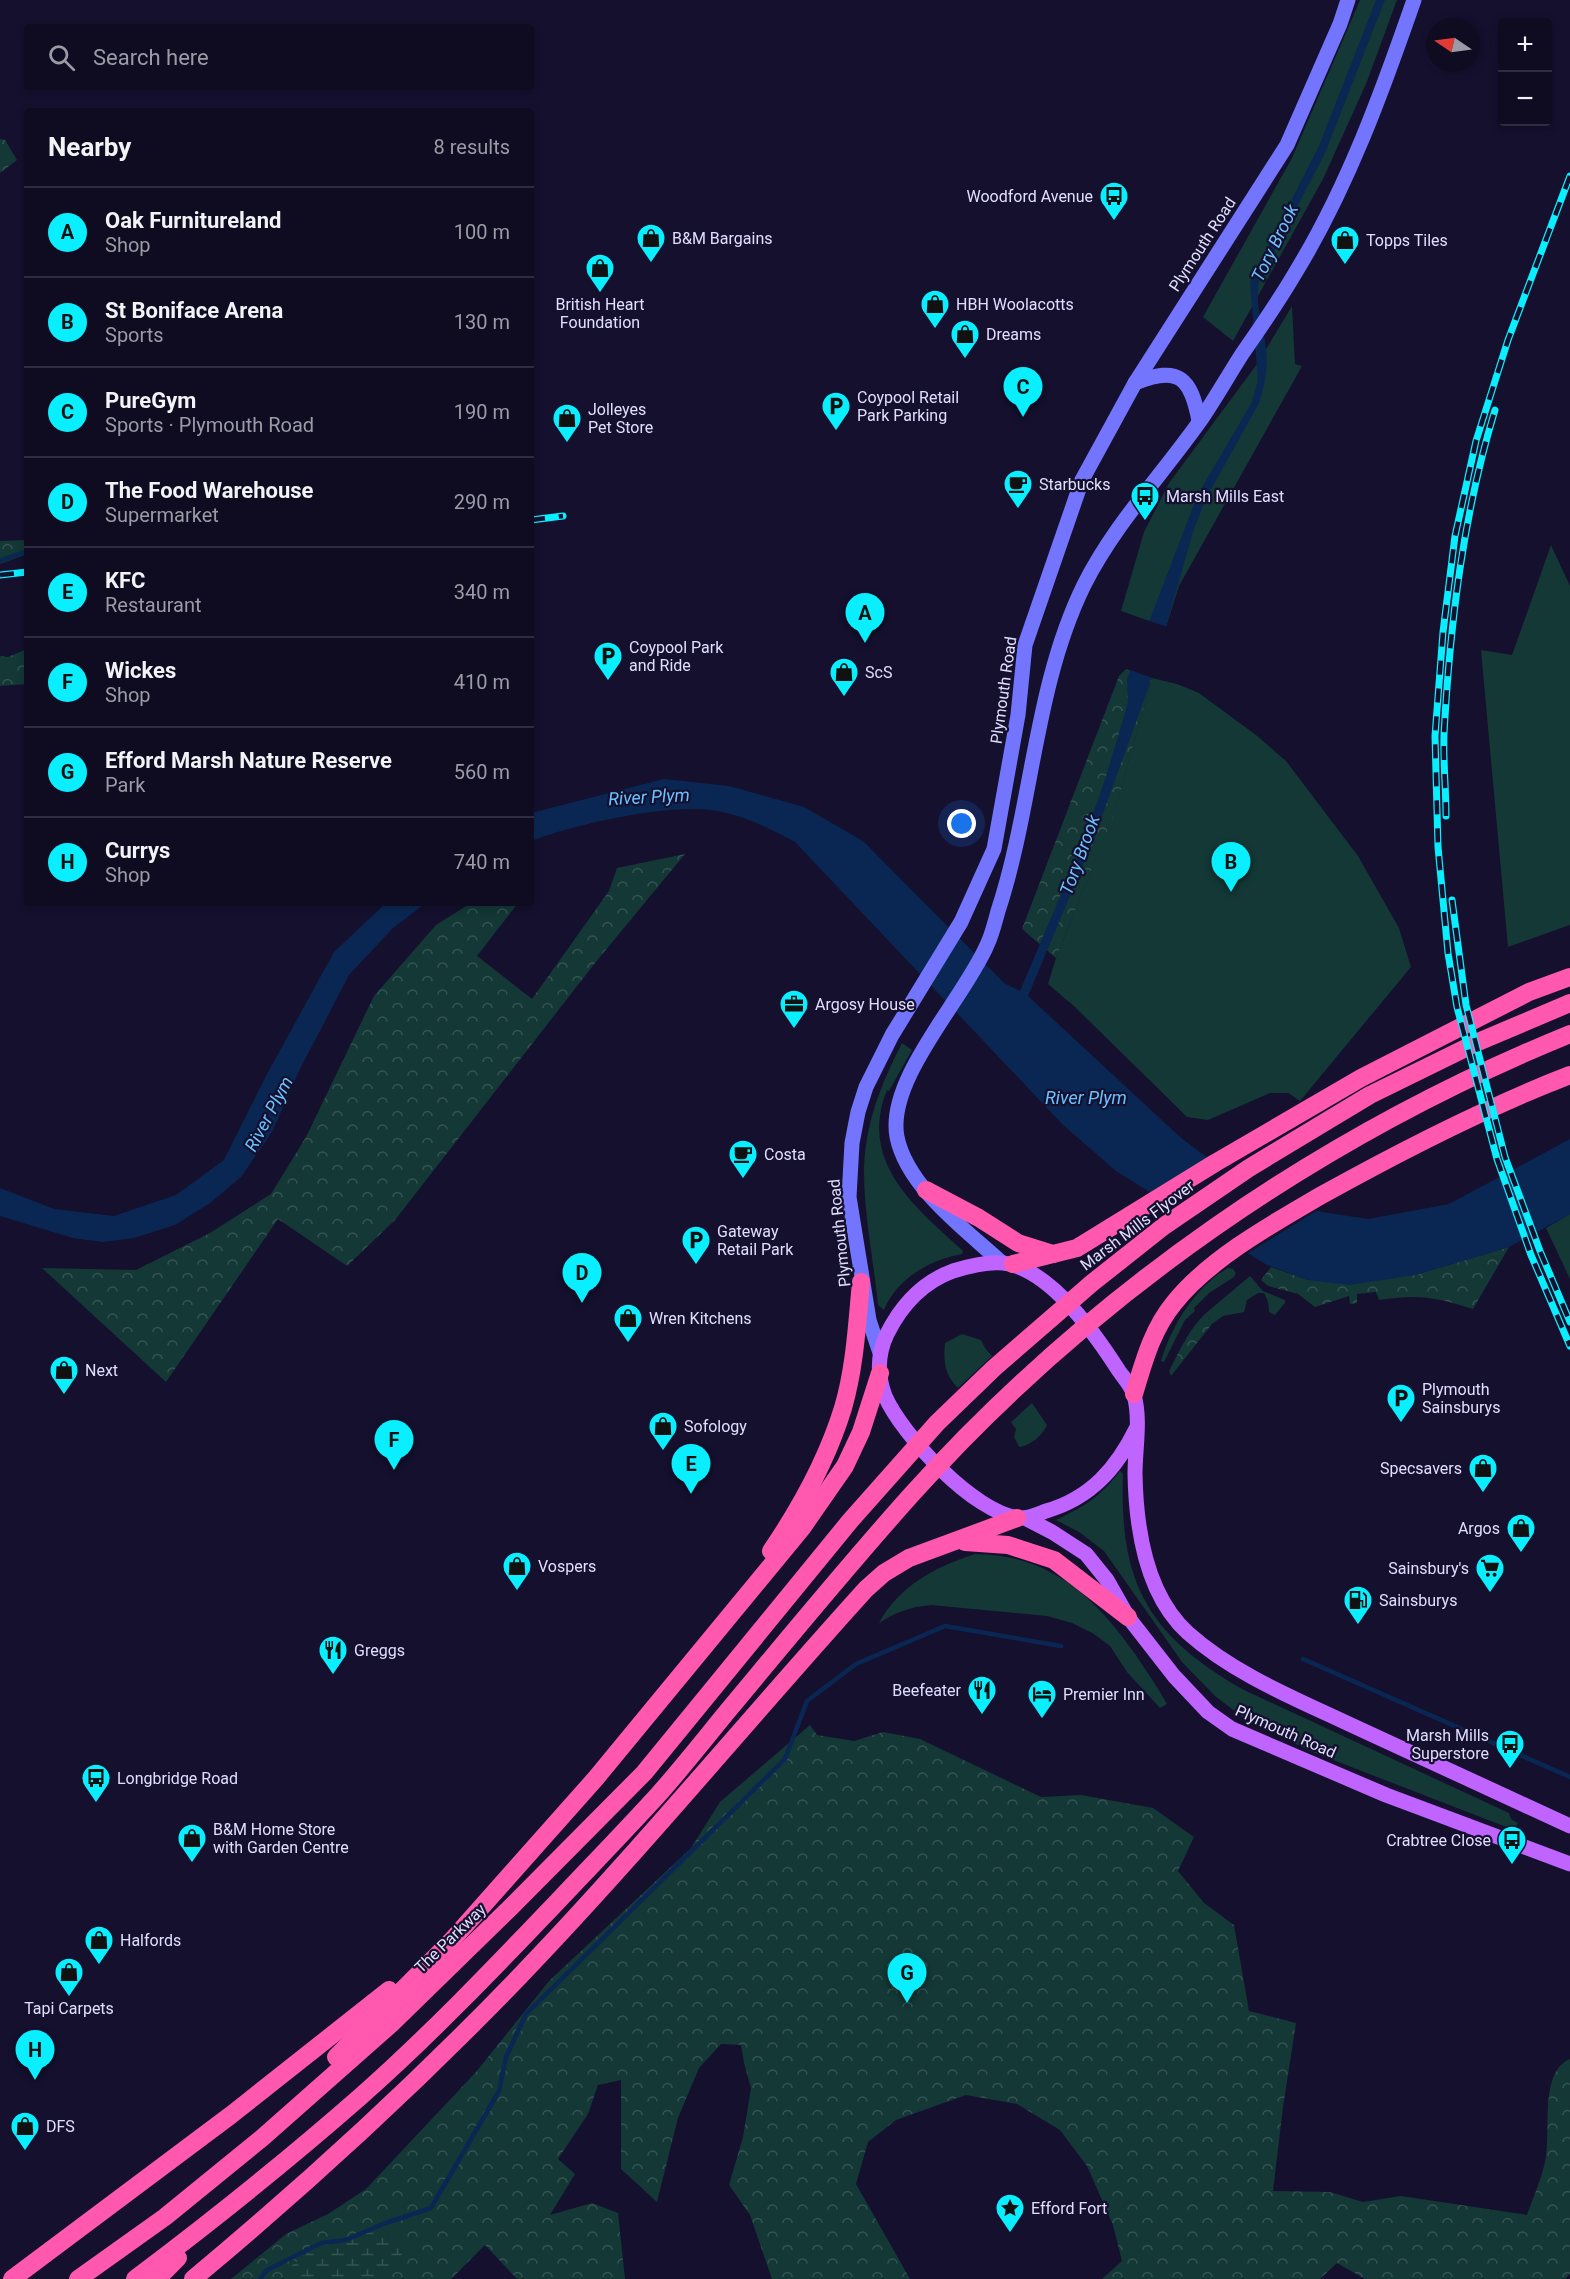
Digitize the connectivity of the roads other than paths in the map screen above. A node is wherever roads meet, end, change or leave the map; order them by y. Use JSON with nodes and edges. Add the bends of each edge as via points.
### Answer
{"nodes":[{"id":1,"x":1348,"y":0,"type":"edge"},
{"id":2,"x":1414,"y":0,"type":"edge"},
{"id":3,"x":1135,"y":383,"type":"junction"},
{"id":4,"x":1199,"y":421,"type":"junction"},
{"id":5,"x":1570,"y":977,"type":"edge"},
{"id":6,"x":1570,"y":1003,"type":"edge"},
{"id":7,"x":1570,"y":1034,"type":"edge"},
{"id":8,"x":1570,"y":1075,"type":"edge"},
{"id":9,"x":926,"y":1190,"type":"junction"},
{"id":10,"x":1054,"y":1254,"type":"junction"},
{"id":11,"x":1007,"y":1263,"type":"junction"},
{"id":12,"x":861,"y":1281,"type":"junction"},
{"id":13,"x":879,"y":1353,"type":"junction"},
{"id":14,"x":880,"y":1373,"type":"junction"},
{"id":15,"x":1134,"y":1394,"type":"junction"},
{"id":16,"x":1137,"y":1427,"type":"junction"},
{"id":17,"x":1021,"y":1518,"type":"junction"},
{"id":18,"x":957,"y":1541,"type":"junction"},
{"id":19,"x":803,"y":1578,"type":"joint"},
{"id":20,"x":1128,"y":1617,"type":"junction"},
{"id":21,"x":712,"y":1636,"type":"junction"},
{"id":22,"x":1570,"y":1826,"type":"edge"},
{"id":23,"x":1570,"y":1864,"type":"edge"},
{"id":24,"x":453,"y":1939,"type":"junction"},
{"id":25,"x":224,"y":2213,"type":"junction"},
{"id":26,"x":12,"y":2279,"type":"edge"},
{"id":27,"x":73,"y":2279,"type":"edge"},
{"id":28,"x":78,"y":2279,"type":"edge"},
{"id":29,"x":135,"y":2279,"type":"edge"},
{"id":30,"x":158,"y":2279,"type":"edge"},
{"id":31,"x":193,"y":2279,"type":"edge"}],
"edges":[{"from":1,"to":3,"type":"main road","name":"Plymouth Road","via":[[1287,145]]},
{"from":2,"to":4,"type":"main road","via":[[1369,122],[1333,202],[1298,269]]},
{"from":3,"to":4,"type":"main road","via":[[1156,374],[1185,381],[1194,396]]},
{"from":3,"to":12,"type":"main road","name":"Plymouth Road","via":[[1082,480],[1024,645],[1016,726],[994,849],[956,932],[876,1064],[858,1112],[849,1188]]},
{"from":4,"to":9,"type":"main road","via":[[1140,498],[1082,589],[1042,711],[1017,847],[987,946],[913,1066],[898,1103],[897,1136],[902,1152]]},
{"from":5,"to":10,"type":"highway","via":[[1530,992],[1361,1078],[1106,1232],[1077,1248]]},
{"from":6,"to":19,"type":"highway","name":"Marsh Mills Flyover","via":[[1478,1042],[1370,1095],[1249,1168],[1164,1226],[1083,1291],[953,1407]]},
{"from":7,"to":25,"type":"highway","via":[[1350,1140],[1258,1197],[1183,1248],[1012,1391],[913,1493],[660,1793],[530,1931],[363,2095]]},
{"from":8,"to":15,"type":"highway","via":[[1455,1125],[1249,1239],[1174,1302],[1157,1328]]},
{"from":9,"to":10,"type":"highway","via":[[1018,1243]]},
{"from":9,"to":11,"type":"main road","via":[[948,1214]]},
{"from":10,"to":11,"type":"highway"},
{"from":11,"to":13,"type":"main road","via":[[964,1268],[926,1284],[907,1303]]},
{"from":11,"to":15,"type":"main road","via":[[1036,1276],[1055,1291],[1094,1333]]},
{"from":12,"to":13,"type":"main road","name":"Plymouth Road"},
{"from":12,"to":21,"type":"highway","via":[[852,1366],[831,1444],[796,1514]]},
{"from":13,"to":14,"type":"main road","name":"Plymouth Road"},
{"from":14,"to":17,"type":"main road","name":"Plymouth Road","via":[[885,1394],[911,1437],[974,1498],[994,1510]]},
{"from":14,"to":21,"type":"highway","via":[[845,1466],[802,1528]]},
{"from":15,"to":16,"type":"main road","name":"Plymouth Road"},
{"from":16,"to":17,"type":"main road","via":[[1126,1449],[1090,1491],[1059,1508]]},
{"from":16,"to":22,"type":"main road","name":"Plymouth Road","via":[[1136,1486],[1148,1564],[1159,1594],[1185,1631],[1225,1662],[1280,1691]]},
{"from":17,"to":18,"type":"highway"},
{"from":17,"to":20,"type":"main road","name":"Plymouth Road","via":[[1086,1554],[1107,1580]]},
{"from":18,"to":20,"type":"highway","via":[[1008,1545],[1054,1560]]},
{"from":18,"to":31,"type":"highway","via":[[909,1558],[866,1589],[521,1975],[328,2162]]},
{"from":19,"to":28,"type":"highway","name":"The Parkway","via":[[644,1773],[399,2015],[262,2138],[165,2217]]},
{"from":20,"to":23,"type":"main road","name":"Plymouth Road","via":[[1180,1683],[1208,1712],[1232,1729],[1386,1794]]},
{"from":21,"to":24,"type":"highway","via":[[596,1778]]},
{"from":24,"to":26,"type":"highway","via":[[231,2115]]},
{"from":24,"to":27,"type":"highway","via":[[320,2073]]},
{"from":25,"to":29,"type":"highway"},
{"from":25,"to":30,"type":"highway"}]}
